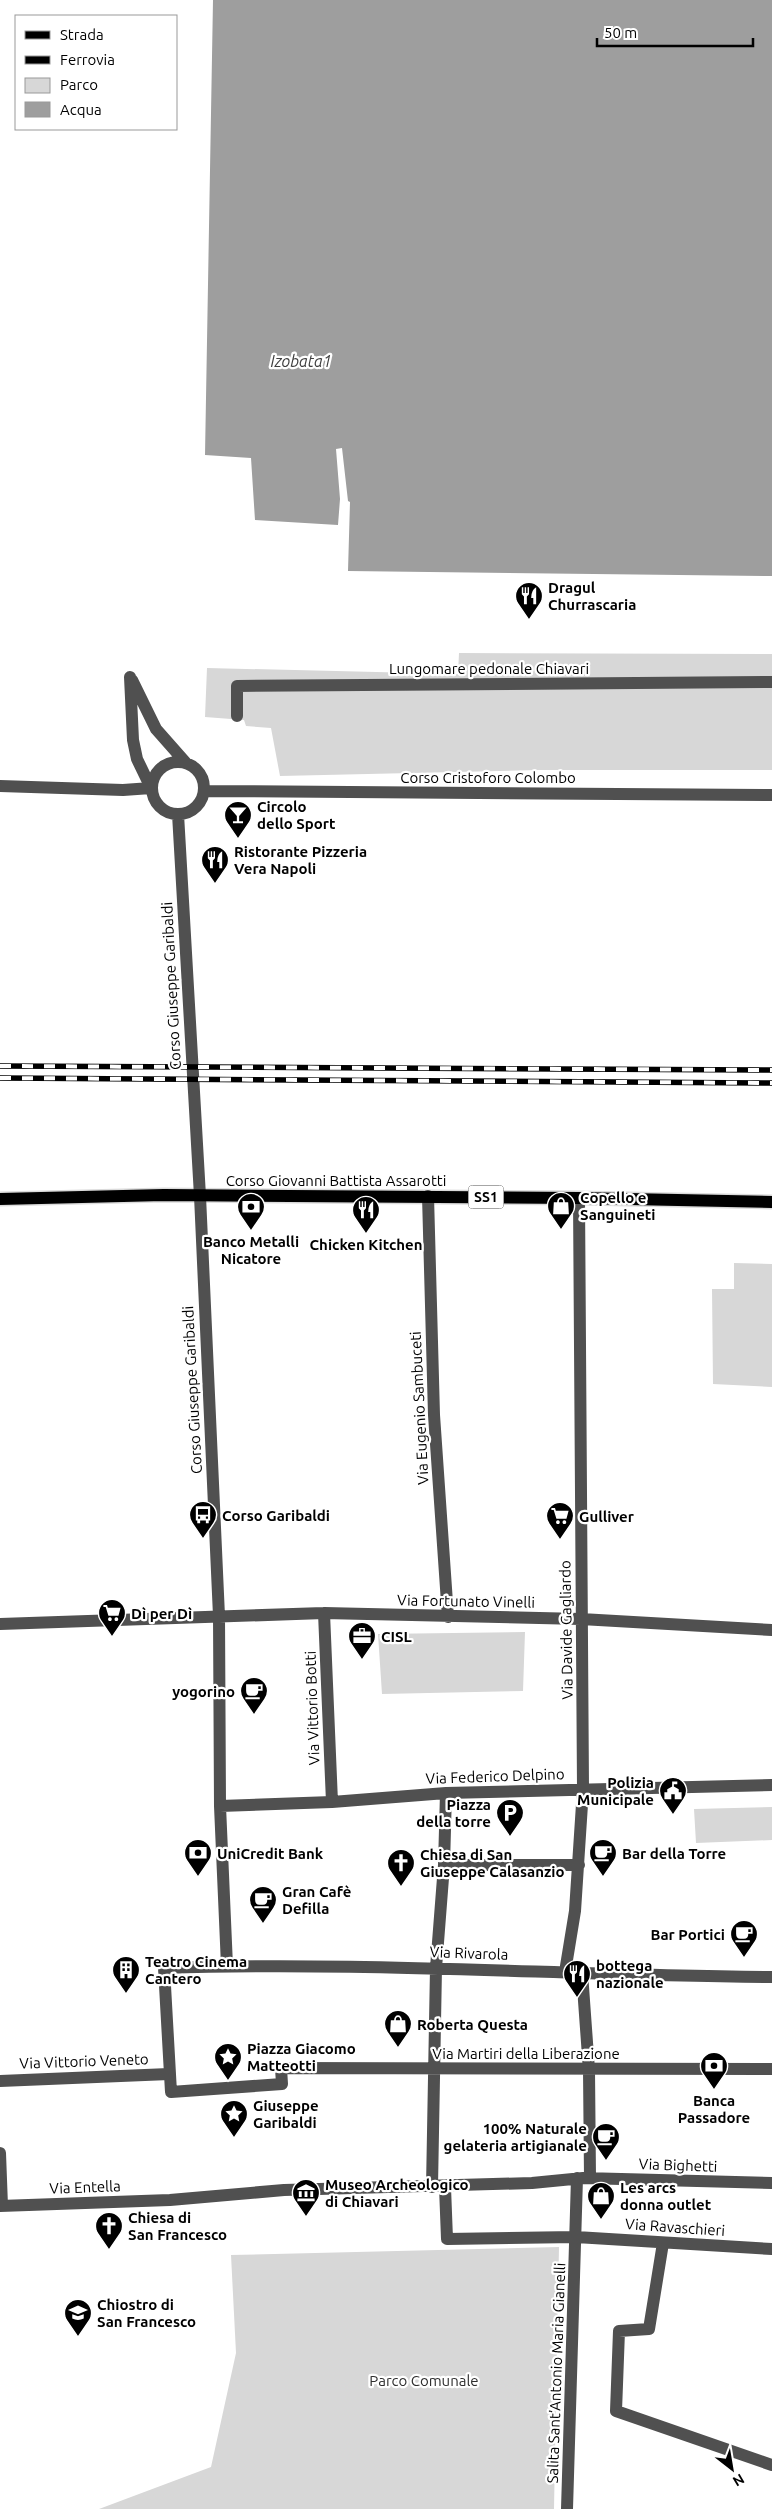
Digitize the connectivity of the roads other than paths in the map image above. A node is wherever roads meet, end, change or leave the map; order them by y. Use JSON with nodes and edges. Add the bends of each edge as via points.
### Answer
{"nodes":[{"id":1,"x":772,"y":682,"type":"edge"},
{"id":2,"x":237,"y":716,"type":"dead end"},
{"id":3,"x":186,"y":763,"type":"junction"},
{"id":4,"x":0,"y":786,"type":"edge"},
{"id":5,"x":151,"y":788,"type":"junction"},
{"id":6,"x":204,"y":791,"type":"junction"},
{"id":7,"x":772,"y":795,"type":"edge"},
{"id":8,"x":178,"y":814,"type":"junction"},
{"id":9,"x":200,"y":1196,"type":"junction"},
{"id":10,"x":428,"y":1196,"type":"junction"},
{"id":11,"x":579,"y":1198,"type":"junction"},
{"id":12,"x":0,"y":1199,"type":"edge"},
{"id":13,"x":772,"y":1202,"type":"edge"},
{"id":14,"x":324,"y":1613,"type":"junction"},
{"id":15,"x":219,"y":1616,"type":"junction"},
{"id":16,"x":448,"y":1617,"type":"junction"},
{"id":17,"x":581,"y":1619,"type":"junction"},
{"id":18,"x":0,"y":1624,"type":"edge"},
{"id":19,"x":772,"y":1630,"type":"edge"},
{"id":20,"x":772,"y":1785,"type":"edge"},
{"id":21,"x":584,"y":1789,"type":"junction"},
{"id":22,"x":446,"y":1793,"type":"junction"},
{"id":23,"x":332,"y":1802,"type":"junction"},
{"id":24,"x":220,"y":1806,"type":"junction"},
{"id":25,"x":444,"y":1864,"type":"junction"},
{"id":26,"x":579,"y":1865,"type":"junction"},
{"id":27,"x":227,"y":1966,"type":"junction"},
{"id":28,"x":436,"y":1968,"type":"junction"},
{"id":29,"x":566,"y":1972,"type":"junction"},
{"id":30,"x":582,"y":1973,"type":"junction"},
{"id":31,"x":772,"y":1977,"type":"edge"},
{"id":32,"x":435,"y":2068,"type":"junction"},
{"id":33,"x":589,"y":2070,"type":"junction"},
{"id":34,"x":772,"y":2070,"type":"edge"},
{"id":35,"x":169,"y":2074,"type":"junction"},
{"id":36,"x":0,"y":2081,"type":"edge"},
{"id":37,"x":0,"y":2154,"type":"edge"},
{"id":38,"x":583,"y":2178,"type":"junction"},
{"id":39,"x":772,"y":2183,"type":"edge"},
{"id":40,"x":438,"y":2187,"type":"junction"},
{"id":41,"x":170,"y":2200,"type":"joint"},
{"id":42,"x":1,"y":2206,"type":"edge"},
{"id":43,"x":576,"y":2237,"type":"junction"},
{"id":44,"x":663,"y":2243,"type":"junction"},
{"id":45,"x":772,"y":2250,"type":"edge"},
{"id":46,"x":772,"y":2465,"type":"edge"},
{"id":47,"x":567,"y":2509,"type":"edge"}],
"edges":[{"from":1,"to":2,"type":"street","name":"Lungomare pedonale Chiavari","via":[[237,686]]},
{"from":3,"to":5,"type":"street","via":[[178,761],[162,766],[156,772]]},
{"from":3,"to":5,"type":"street","via":[[156,729],[130,677],[133,740],[137,759]]},
{"from":3,"to":6,"type":"street","via":[[200,774]]},
{"from":4,"to":5,"type":"street"},
{"from":5,"to":8,"type":"street","via":[[156,804]]},
{"from":6,"to":7,"type":"street","name":"Corso Cristoforo Colombo"},
{"from":6,"to":8,"type":"street","via":[[198,805]]},
{"from":8,"to":9,"type":"street","name":"Corso Giuseppe Garibaldi"},
{"from":9,"to":10,"type":"main road","name":"Corso Giovanni Battista Assarotti","number":"SS1"},
{"from":9,"to":12,"type":"main road","number":"SS1"},
{"from":9,"to":15,"type":"street","name":"Corso Giuseppe Garibaldi"},
{"from":10,"to":11,"type":"main road","name":"Corso Giovanni Battista Assarotti","number":"SS1"},
{"from":10,"to":16,"type":"street","name":"Via Eugenio Sambuceti","via":[[434,1415]]},
{"from":11,"to":13,"type":"main road","name":"Corso Giovanni Battista Assarotti","number":"SS1"},
{"from":11,"to":17,"type":"street","name":"Via Davide Gagliardo"},
{"from":14,"to":15,"type":"street","name":"Via Fortunato Vinelli"},
{"from":14,"to":16,"type":"street","name":"Via Fortunato Vinelli"},
{"from":14,"to":23,"type":"street","name":"Via Vittorio Botti"},
{"from":15,"to":18,"type":"street","name":"Via Fortunato Vinelli"},
{"from":15,"to":24,"type":"street","name":"Corso Giuseppe Garibaldi"},
{"from":16,"to":17,"type":"street","name":"Via Fortunato Vinelli"},
{"from":17,"to":19,"type":"street","name":"Via Fortunato Vinelli"},
{"from":17,"to":21,"type":"street","name":"Via Davide Gagliardo"},
{"from":20,"to":21,"type":"street","name":"Via Federico Delpino"},
{"from":21,"to":22,"type":"street","name":"Via Federico Delpino"},
{"from":21,"to":26,"type":"street","name":"Via Davide Gagliardo"},
{"from":22,"to":23,"type":"street","name":"Via Federico Delpino"},
{"from":22,"to":25,"type":"street"},
{"from":23,"to":24,"type":"street","name":"Via Federico Delpino"},
{"from":24,"to":27,"type":"street","name":"Corso Giuseppe Garibaldi"},
{"from":25,"to":26,"type":"street"},
{"from":25,"to":28,"type":"street"},
{"from":26,"to":29,"type":"street","name":"Via Davide Gagliardo"},
{"from":27,"to":28,"type":"street","name":"Via Rivarola"},
{"from":27,"to":35,"type":"street","name":"Via Rivarola","via":[[164,1968]]},
{"from":28,"to":29,"type":"street","name":"Via Rivarola"},
{"from":28,"to":32,"type":"street"},
{"from":29,"to":30,"type":"street","name":"Via Rivarola"},
{"from":30,"to":31,"type":"street","name":"Via Rivarola"},
{"from":30,"to":33,"type":"street","name":"Salita Sant’Antonio Maria Gianelli"},
{"from":32,"to":33,"type":"street","name":"Via Martiri della Liberazione"},
{"from":32,"to":35,"type":"street","name":"Via Martiri della Liberazione","via":[[281,2068],[282,2084],[171,2092]]},
{"from":32,"to":40,"type":"street"},
{"from":33,"to":34,"type":"street","name":"Via Martiri della Liberazione"},
{"from":33,"to":38,"type":"street","name":"Salita Sant’Antonio Maria Gianelli"},
{"from":35,"to":36,"type":"street","name":"Via Vittorio Veneto"},
{"from":37,"to":42,"type":"street"},
{"from":38,"to":39,"type":"street","name":"Via Bighetti"},
{"from":38,"to":40,"type":"street","name":"Via Bighetti"},
{"from":38,"to":43,"type":"street","name":"Salita Sant’Antonio Maria Gianelli"},
{"from":40,"to":41,"type":"street","name":"Via Bighetti","via":[[284,2190]]},
{"from":40,"to":43,"type":"street","name":"Via Ravaschieri","via":[[447,2239]]},
{"from":41,"to":42,"type":"street","name":"Via Entella"},
{"from":43,"to":44,"type":"street","name":"Via Ravaschieri"},
{"from":43,"to":47,"type":"street","name":"Salita Sant’Antonio Maria Gianelli"},
{"from":44,"to":45,"type":"street","name":"Via Ravaschieri"},
{"from":44,"to":46,"type":"street","via":[[649,2329],[619,2331],[616,2411]]}]}
